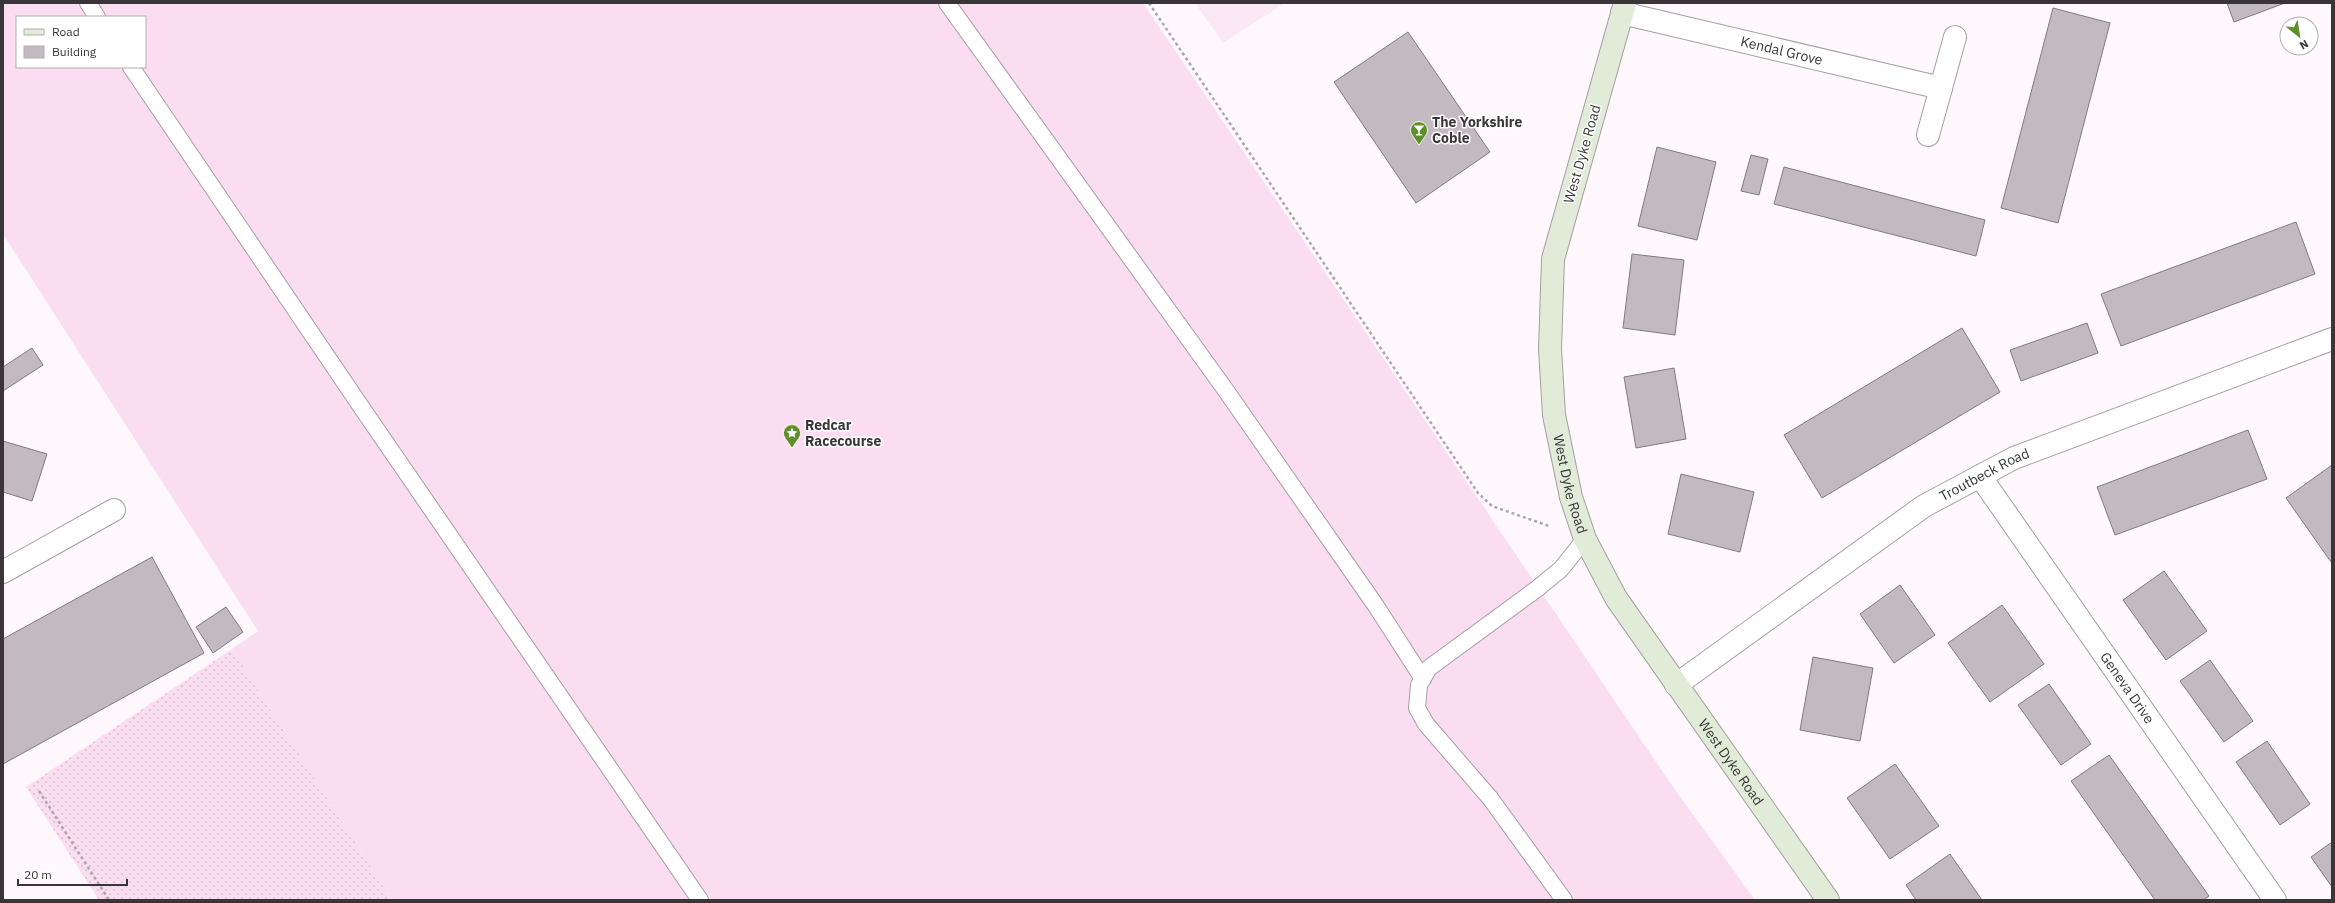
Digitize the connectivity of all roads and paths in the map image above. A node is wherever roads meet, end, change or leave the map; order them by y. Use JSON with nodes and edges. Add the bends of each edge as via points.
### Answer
{"nodes":[{"id":1,"x":88,"y":3,"type":"edge"},
{"id":2,"x":947,"y":3,"type":"edge"},
{"id":3,"x":1149,"y":3,"type":"edge"},
{"id":4,"x":1623,"y":8,"type":"edge"},
{"id":5,"x":96,"y":16,"type":"edge"},
{"id":6,"x":1955,"y":37,"type":"dead end"},
{"id":7,"x":132,"y":68,"type":"edge"},
{"id":8,"x":1941,"y":88,"type":"junction"},
{"id":9,"x":1928,"y":135,"type":"dead end"},
{"id":10,"x":2331,"y":345,"type":"edge"},
{"id":11,"x":1980,"y":476,"type":"junction"},
{"id":12,"x":114,"y":510,"type":"dead end"},
{"id":13,"x":1585,"y":539,"type":"junction"},
{"id":14,"x":3,"y":572,"type":"edge"},
{"id":15,"x":1423,"y":679,"type":"junction"},
{"id":16,"x":1676,"y":685,"type":"junction"},
{"id":17,"x":39,"y":791,"type":"dead end"},
{"id":18,"x":109,"y":900,"type":"edge"},
{"id":19,"x":700,"y":900,"type":"edge"},
{"id":20,"x":1564,"y":900,"type":"edge"},
{"id":21,"x":1828,"y":900,"type":"edge"},
{"id":22,"x":2275,"y":900,"type":"edge"}],
"edges":[{"from":1,"to":5,"type":"lane"},
{"from":2,"to":15,"type":"lane","via":[[1231,398],[1376,606]]},
{"from":3,"to":13,"type":"path","via":[[1478,493],[1492,506]]},
{"from":4,"to":8,"type":"street","name":"Kendal Grove"},
{"from":4,"to":13,"type":"street","name":"West Dyke Road","via":[[1553,259],[1550,348],[1554,415],[1571,497]]},
{"from":6,"to":8,"type":"street"},
{"from":7,"to":19,"type":"lane"},
{"from":8,"to":9,"type":"street"},
{"from":10,"to":11,"type":"street","name":"Troutbeck Road","via":[[2014,458]]},
{"from":11,"to":16,"type":"street","name":"Troutbeck Road","via":[[1924,506]]},
{"from":11,"to":22,"type":"street","name":"Geneva Drive"},
{"from":12,"to":14,"type":"street"},
{"from":13,"to":15,"type":"lane","via":[[1562,569],[1443,656],[1429,668]]},
{"from":13,"to":16,"type":"street","name":"West Dyke Road","via":[[1616,598]]},
{"from":15,"to":20,"type":"lane","via":[[1419,685],[1417,708],[1426,724],[1490,798]]},
{"from":16,"to":21,"type":"street","name":"West Dyke Road"},
{"from":17,"to":18,"type":"path"}]}
